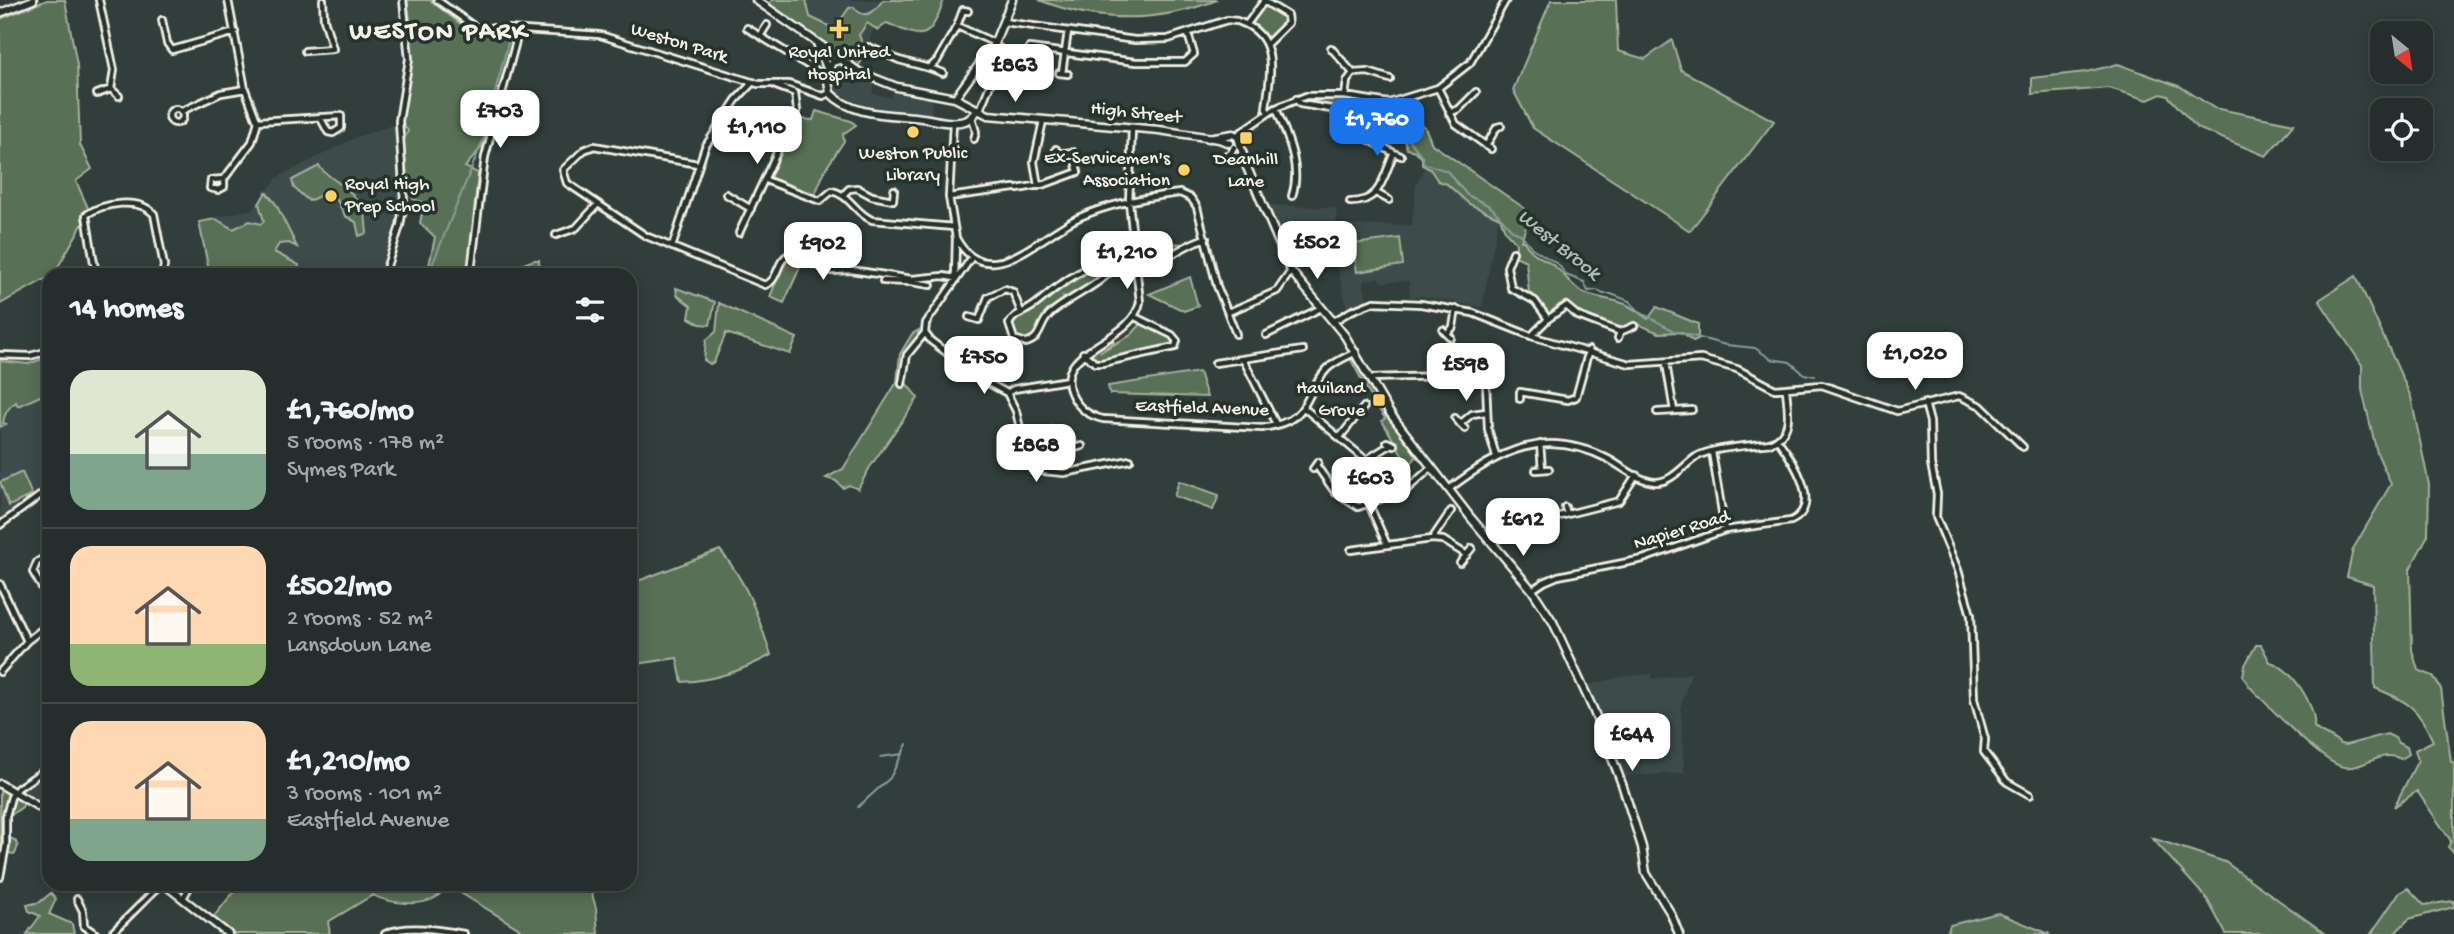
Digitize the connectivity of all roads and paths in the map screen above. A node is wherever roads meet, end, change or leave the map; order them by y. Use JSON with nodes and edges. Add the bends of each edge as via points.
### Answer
{"nodes":[{"id":1,"x":33,"y":0,"type":"edge"},
{"id":2,"x":99,"y":0,"type":"edge"},
{"id":3,"x":228,"y":0,"type":"edge"},
{"id":4,"x":323,"y":0,"type":"edge"},
{"id":5,"x":403,"y":0,"type":"edge"},
{"id":6,"x":437,"y":0,"type":"edge"},
{"id":7,"x":756,"y":0,"type":"edge"},
{"id":8,"x":1012,"y":0,"type":"edge"},
{"id":9,"x":1506,"y":0,"type":"edge"},
{"id":10,"x":968,"y":12,"type":"dead end"},
{"id":11,"x":0,"y":13,"type":"edge"},
{"id":12,"x":162,"y":20,"type":"dead end"},
{"id":13,"x":1004,"y":22,"type":"junction"},
{"id":14,"x":1247,"y":24,"type":"junction"},
{"id":15,"x":766,"y":26,"type":"dead end"},
{"id":16,"x":957,"y":26,"type":"junction"},
{"id":17,"x":747,"y":28,"type":"dead end"},
{"id":18,"x":519,"y":30,"type":"junction"},
{"id":19,"x":1068,"y":31,"type":"junction"},
{"id":20,"x":235,"y":32,"type":"junction"},
{"id":21,"x":1188,"y":34,"type":"junction"},
{"id":22,"x":760,"y":36,"type":"junction"},
{"id":23,"x":814,"y":41,"type":"junction"},
{"id":24,"x":995,"y":44,"type":"junction"},
{"id":25,"x":1267,"y":44,"type":"junction"},
{"id":26,"x":1029,"y":48,"type":"dead end"},
{"id":27,"x":305,"y":51,"type":"dead end"},
{"id":28,"x":1331,"y":51,"type":"dead end"},
{"id":29,"x":1065,"y":52,"type":"junction"},
{"id":30,"x":866,"y":54,"type":"dead end"},
{"id":31,"x":839,"y":60,"type":"junction"},
{"id":32,"x":929,"y":68,"type":"junction"},
{"id":33,"x":943,"y":73,"type":"dead end"},
{"id":34,"x":1353,"y":73,"type":"junction"},
{"id":35,"x":827,"y":74,"type":"junction"},
{"id":36,"x":1063,"y":74,"type":"dead end"},
{"id":37,"x":1390,"y":79,"type":"dead end"},
{"id":38,"x":753,"y":82,"type":"junction"},
{"id":39,"x":772,"y":85,"type":"junction"},
{"id":40,"x":1438,"y":88,"type":"junction"},
{"id":41,"x":111,"y":89,"type":"junction"},
{"id":42,"x":246,"y":89,"type":"junction"},
{"id":43,"x":1476,"y":92,"type":"dead end"},
{"id":44,"x":830,"y":93,"type":"junction"},
{"id":45,"x":97,"y":94,"type":"dead end"},
{"id":46,"x":120,"y":96,"type":"dead end"},
{"id":47,"x":1345,"y":96,"type":"junction"},
{"id":48,"x":955,"y":97,"type":"junction"},
{"id":49,"x":1296,"y":99,"type":"junction"},
{"id":50,"x":1276,"y":108,"type":"junction"},
{"id":51,"x":182,"y":111,"type":"dead end"},
{"id":52,"x":978,"y":111,"type":"junction"},
{"id":53,"x":1268,"y":113,"type":"junction"},
{"id":54,"x":1449,"y":113,"type":"junction"},
{"id":55,"x":320,"y":117,"type":"junction"},
{"id":56,"x":972,"y":117,"type":"junction"},
{"id":57,"x":258,"y":121,"type":"junction"},
{"id":58,"x":1043,"y":121,"type":"junction"},
{"id":59,"x":953,"y":123,"type":"junction"},
{"id":60,"x":1498,"y":126,"type":"dead end"},
{"id":61,"x":1132,"y":129,"type":"junction"},
{"id":62,"x":975,"y":139,"type":"dead end"},
{"id":63,"x":1233,"y":141,"type":"junction"},
{"id":64,"x":1394,"y":153,"type":"junction"},
{"id":65,"x":1057,"y":154,"type":"dead end"},
{"id":66,"x":1401,"y":156,"type":"dead end"},
{"id":67,"x":1220,"y":158,"type":"dead end"},
{"id":68,"x":698,"y":163,"type":"junction"},
{"id":69,"x":224,"y":179,"type":"dead end"},
{"id":70,"x":768,"y":181,"type":"dead end"},
{"id":71,"x":1038,"y":186,"type":"junction"},
{"id":72,"x":894,"y":190,"type":"dead end"},
{"id":73,"x":1376,"y":192,"type":"junction"},
{"id":74,"x":726,"y":194,"type":"dead end"},
{"id":75,"x":844,"y":194,"type":"junction"},
{"id":76,"x":1292,"y":196,"type":"dead end"},
{"id":77,"x":949,"y":197,"type":"junction"},
{"id":78,"x":1389,"y":200,"type":"dead end"},
{"id":79,"x":1129,"y":202,"type":"junction"},
{"id":80,"x":597,"y":205,"type":"junction"},
{"id":81,"x":751,"y":209,"type":"junction"},
{"id":82,"x":1356,"y":209,"type":"dead end"},
{"id":83,"x":954,"y":227,"type":"junction"},
{"id":84,"x":739,"y":233,"type":"dead end"},
{"id":85,"x":561,"y":235,"type":"dead end"},
{"id":86,"x":956,"y":238,"type":"junction"},
{"id":87,"x":1206,"y":238,"type":"junction"},
{"id":88,"x":672,"y":247,"type":"junction"},
{"id":89,"x":1135,"y":251,"type":"junction"},
{"id":90,"x":1513,"y":252,"type":"dead end"},
{"id":91,"x":1123,"y":254,"type":"junction"},
{"id":92,"x":972,"y":257,"type":"junction"},
{"id":93,"x":1502,"y":258,"type":"dead end"},
{"id":94,"x":1509,"y":261,"type":"junction"},
{"id":95,"x":95,"y":268,"type":"edge"},
{"id":96,"x":164,"y":268,"type":"edge"},
{"id":97,"x":386,"y":268,"type":"edge"},
{"id":98,"x":471,"y":268,"type":"edge"},
{"id":99,"x":1137,"y":268,"type":"junction"},
{"id":100,"x":1291,"y":271,"type":"junction"},
{"id":101,"x":955,"y":278,"type":"junction"},
{"id":102,"x":911,"y":280,"type":"junction"},
{"id":103,"x":883,"y":281,"type":"dead end"},
{"id":104,"x":931,"y":285,"type":"dead end"},
{"id":105,"x":1322,"y":307,"type":"junction"},
{"id":106,"x":1456,"y":309,"type":"junction"},
{"id":107,"x":1227,"y":311,"type":"junction"},
{"id":108,"x":1021,"y":312,"type":"junction"},
{"id":109,"x":969,"y":317,"type":"dead end"},
{"id":110,"x":1135,"y":317,"type":"junction"},
{"id":111,"x":1548,"y":319,"type":"junction"},
{"id":112,"x":1334,"y":321,"type":"junction"},
{"id":113,"x":1634,"y":326,"type":"dead end"},
{"id":114,"x":1620,"y":332,"type":"junction"},
{"id":115,"x":925,"y":333,"type":"junction"},
{"id":116,"x":1236,"y":334,"type":"dead end"},
{"id":117,"x":1447,"y":334,"type":"dead end"},
{"id":118,"x":1266,"y":335,"type":"dead end"},
{"id":119,"x":1531,"y":336,"type":"junction"},
{"id":120,"x":1618,"y":338,"type":"dead end"},
{"id":121,"x":1303,"y":350,"type":"dead end"},
{"id":122,"x":1589,"y":350,"type":"junction"},
{"id":123,"x":1356,"y":352,"type":"junction"},
{"id":124,"x":42,"y":353,"type":"edge"},
{"id":125,"x":1083,"y":353,"type":"junction"},
{"id":126,"x":0,"y":355,"type":"edge"},
{"id":127,"x":1243,"y":359,"type":"junction"},
{"id":128,"x":1215,"y":363,"type":"dead end"},
{"id":129,"x":1666,"y":363,"type":"junction"},
{"id":130,"x":1445,"y":376,"type":"dead end"},
{"id":131,"x":1478,"y":377,"type":"dead end"},
{"id":132,"x":1369,"y":378,"type":"junction"},
{"id":133,"x":1069,"y":380,"type":"junction"},
{"id":134,"x":902,"y":384,"type":"dead end"},
{"id":135,"x":1786,"y":390,"type":"junction"},
{"id":136,"x":1007,"y":393,"type":"junction"},
{"id":137,"x":1520,"y":399,"type":"dead end"},
{"id":138,"x":1925,"y":403,"type":"junction"},
{"id":139,"x":1364,"y":407,"type":"dead end"},
{"id":140,"x":1304,"y":408,"type":"junction"},
{"id":141,"x":1692,"y":410,"type":"dead end"},
{"id":142,"x":1674,"y":411,"type":"junction"},
{"id":143,"x":1486,"y":412,"type":"junction"},
{"id":144,"x":1657,"y":412,"type":"dead end"},
{"id":145,"x":1455,"y":418,"type":"dead end"},
{"id":146,"x":1460,"y":424,"type":"junction"},
{"id":147,"x":1277,"y":426,"type":"junction"},
{"id":148,"x":1465,"y":429,"type":"dead end"},
{"id":149,"x":1022,"y":434,"type":"junction"},
{"id":150,"x":1340,"y":437,"type":"junction"},
{"id":151,"x":1778,"y":440,"type":"junction"},
{"id":152,"x":1390,"y":444,"type":"dead end"},
{"id":153,"x":1540,"y":444,"type":"junction"},
{"id":154,"x":1082,"y":446,"type":"dead end"},
{"id":155,"x":2023,"y":447,"type":"dead end"},
{"id":156,"x":1712,"y":452,"type":"junction"},
{"id":157,"x":1496,"y":456,"type":"junction"},
{"id":158,"x":1130,"y":460,"type":"dead end"},
{"id":159,"x":1366,"y":460,"type":"junction"},
{"id":160,"x":1316,"y":465,"type":"dead end"},
{"id":161,"x":1432,"y":467,"type":"junction"},
{"id":162,"x":1549,"y":469,"type":"dead end"},
{"id":163,"x":1636,"y":475,"type":"junction"},
{"id":164,"x":1450,"y":489,"type":"junction"},
{"id":165,"x":42,"y":494,"type":"edge"},
{"id":166,"x":1345,"y":499,"type":"junction"},
{"id":167,"x":1369,"y":504,"type":"junction"},
{"id":168,"x":1565,"y":507,"type":"dead end"},
{"id":169,"x":1451,"y":512,"type":"dead end"},
{"id":170,"x":1567,"y":514,"type":"junction"},
{"id":171,"x":1556,"y":517,"type":"dead end"},
{"id":172,"x":1531,"y":521,"type":"dead end"},
{"id":173,"x":0,"y":525,"type":"edge"},
{"id":174,"x":1725,"y":530,"type":"junction"},
{"id":175,"x":1432,"y":539,"type":"junction"},
{"id":176,"x":1493,"y":544,"type":"junction"},
{"id":177,"x":1387,"y":545,"type":"junction"},
{"id":178,"x":1472,"y":548,"type":"dead end"},
{"id":179,"x":1351,"y":550,"type":"dead end"},
{"id":180,"x":1466,"y":555,"type":"junction"},
{"id":181,"x":42,"y":559,"type":"edge"},
{"id":182,"x":1460,"y":563,"type":"dead end"},
{"id":183,"x":0,"y":584,"type":"edge"},
{"id":184,"x":42,"y":588,"type":"edge"},
{"id":185,"x":1532,"y":590,"type":"junction"},
{"id":186,"x":42,"y":629,"type":"edge"},
{"id":187,"x":24,"y":631,"type":"junction"},
{"id":188,"x":33,"y":636,"type":"junction"},
{"id":189,"x":27,"y":641,"type":"junction"},
{"id":190,"x":0,"y":672,"type":"edge"},
{"id":191,"x":42,"y":772,"type":"edge"},
{"id":192,"x":0,"y":784,"type":"edge"},
{"id":193,"x":13,"y":793,"type":"junction"},
{"id":194,"x":2031,"y":795,"type":"dead end"},
{"id":195,"x":42,"y":809,"type":"edge"},
{"id":196,"x":0,"y":877,"type":"edge"},
{"id":197,"x":155,"y":891,"type":"edge"},
{"id":198,"x":172,"y":891,"type":"edge"},
{"id":199,"x":187,"y":891,"type":"edge"},
{"id":200,"x":183,"y":898,"type":"junction"},
{"id":201,"x":77,"y":900,"type":"dead end"},
{"id":202,"x":96,"y":934,"type":"edge"},
{"id":203,"x":111,"y":934,"type":"edge"},
{"id":204,"x":228,"y":934,"type":"edge"},
{"id":205,"x":382,"y":934,"type":"edge"},
{"id":206,"x":464,"y":934,"type":"edge"},
{"id":207,"x":1679,"y":934,"type":"edge"}],
"edges":[{"from":1,"to":11,"type":"street"},
{"from":2,"to":41,"type":"street","via":[[114,70]]},
{"from":3,"to":20,"type":"street"},
{"from":4,"to":27,"type":"street","via":[[333,49]]},
{"from":5,"to":97,"type":"street","via":[[409,59],[398,121],[404,202]]},
{"from":6,"to":18,"type":"street","name":"Weston Park","via":[[475,27]]},
{"from":7,"to":23,"type":"street","name":"High Street"},
{"from":8,"to":13,"type":"street"},
{"from":9,"to":40,"type":"street","via":[[1470,63]]},
{"from":10,"to":16,"type":"street","via":[[963,10]]},
{"from":12,"to":20,"type":"street","via":[[172,52]]},
{"from":13,"to":19,"type":"street"},
{"from":13,"to":24,"type":"street"},
{"from":14,"to":21,"type":"street","via":[[1227,20]]},
{"from":14,"to":25,"type":"street"},
{"from":14,"to":25,"type":"street","via":[[1264,1],[1287,15],[1288,23]]},
{"from":15,"to":22,"type":"street"},
{"from":16,"to":24,"type":"street"},
{"from":16,"to":32,"type":"street"},
{"from":17,"to":22,"type":"street"},
{"from":18,"to":38,"type":"street","name":"Weston Park","via":[[600,35]]},
{"from":18,"to":98,"type":"street","via":[[485,157]]},
{"from":19,"to":21,"type":"street","via":[[1135,40]]},
{"from":19,"to":29,"type":"street"},
{"from":20,"to":42,"type":"street"},
{"from":21,"to":29,"type":"street","via":[[1194,54],[1185,62],[1136,62]]},
{"from":22,"to":35,"type":"street"},
{"from":23,"to":31,"type":"street","name":"High Street"},
{"from":23,"to":35,"type":"street"},
{"from":24,"to":48,"type":"street"},
{"from":24,"to":52,"type":"street","via":[[1002,55]]},
{"from":25,"to":53,"type":"street","via":[[1271,60]]},
{"from":26,"to":29,"type":"street"},
{"from":28,"to":34,"type":"street"},
{"from":29,"to":36,"type":"street"},
{"from":30,"to":32,"type":"street","via":[[869,47]]},
{"from":31,"to":35,"type":"street","via":[[832,62]]},
{"from":31,"to":48,"type":"street","name":"High Street","via":[[878,81]]},
{"from":32,"to":33,"type":"street"},
{"from":34,"to":37,"type":"street","via":[[1383,74]]},
{"from":34,"to":47,"type":"street"},
{"from":35,"to":44,"type":"street"},
{"from":38,"to":39,"type":"street","name":"Weston Park"},
{"from":38,"to":68,"type":"street","via":[[736,100]]},
{"from":39,"to":44,"type":"street","name":"Weston Park","via":[[794,86],[823,96]]},
{"from":39,"to":81,"type":"street","via":[[793,92],[797,110]]},
{"from":40,"to":47,"type":"street","via":[[1389,103]]},
{"from":40,"to":54,"type":"street"},
{"from":41,"to":45,"type":"street"},
{"from":41,"to":46,"type":"street"},
{"from":42,"to":51,"type":"street","via":[[220,93]]},
{"from":42,"to":57,"type":"street"},
{"from":43,"to":54,"type":"street"},
{"from":44,"to":59,"type":"street","via":[[883,116]]},
{"from":47,"to":49,"type":"street"},
{"from":48,"to":52,"type":"street","name":"High Street"},
{"from":49,"to":50,"type":"street"},
{"from":49,"to":64,"type":"street","via":[[1300,104],[1331,109]]},
{"from":50,"to":53,"type":"street"},
{"from":50,"to":76,"type":"street","via":[[1293,155]]},
{"from":52,"to":56,"type":"street"},
{"from":52,"to":58,"type":"street","name":"High Street"},
{"from":53,"to":63,"type":"street"},
{"from":54,"to":60,"type":"street","via":[[1456,124],[1488,147]]},
{"from":55,"to":55,"type":"street","via":[[328,132],[341,128],[341,116]]},
{"from":55,"to":57,"type":"street"},
{"from":56,"to":59,"type":"street"},
{"from":56,"to":62,"type":"street"},
{"from":57,"to":69,"type":"street","via":[[252,142]]},
{"from":58,"to":61,"type":"street","name":"High Street"},
{"from":58,"to":71,"type":"street","via":[[1034,162]]},
{"from":59,"to":77,"type":"street"},
{"from":61,"to":63,"type":"street","name":"High Street"},
{"from":61,"to":79,"type":"street"},
{"from":63,"to":67,"type":"street","via":[[1231,153]]},
{"from":63,"to":100,"type":"street"},
{"from":64,"to":66,"type":"street"},
{"from":64,"to":73,"type":"street"},
{"from":65,"to":71,"type":"street","via":[[1073,152],[1078,172]]},
{"from":68,"to":80,"type":"street","via":[[589,147],[566,165],[564,177]]},
{"from":68,"to":88,"type":"street"},
{"from":70,"to":75,"type":"street","via":[[817,201],[832,191]]},
{"from":71,"to":77,"type":"street"},
{"from":72,"to":75,"type":"street","via":[[892,200],[857,188]]},
{"from":73,"to":78,"type":"street"},
{"from":73,"to":82,"type":"street","via":[[1368,201],[1353,202]]},
{"from":74,"to":81,"type":"street"},
{"from":75,"to":83,"type":"street","via":[[860,214],[872,220]]},
{"from":77,"to":83,"type":"street"},
{"from":79,"to":87,"type":"street","via":[[1187,195],[1197,207]]},
{"from":79,"to":89,"type":"street"},
{"from":79,"to":92,"type":"street","via":[[1080,218],[1005,261],[989,263]]},
{"from":80,"to":85,"type":"street","via":[[581,224]]},
{"from":80,"to":88,"type":"street"},
{"from":81,"to":84,"type":"street"},
{"from":83,"to":86,"type":"street"},
{"from":86,"to":92,"type":"street"},
{"from":86,"to":101,"type":"street"},
{"from":87,"to":99,"type":"street","via":[[1187,244],[1158,264]]},
{"from":87,"to":107,"type":"street"},
{"from":88,"to":102,"type":"street","via":[[765,285],[774,280],[780,260],[790,254],[832,271]]},
{"from":89,"to":91,"type":"street"},
{"from":89,"to":99,"type":"street"},
{"from":90,"to":94,"type":"street"},
{"from":91,"to":108,"type":"street","via":[[1083,270]]},
{"from":91,"to":108,"type":"street","via":[[1104,278],[1048,316],[1037,338],[1026,343],[1016,341],[1009,330],[1012,318]]},
{"from":92,"to":101,"type":"street"},
{"from":93,"to":94,"type":"street"},
{"from":94,"to":111,"type":"street","via":[[1511,288],[1535,301]]},
{"from":95,"to":96,"type":"street","via":[[86,215],[125,204],[140,205],[154,214]]},
{"from":99,"to":110,"type":"street","via":[[1140,302]]},
{"from":100,"to":105,"type":"street"},
{"from":100,"to":107,"type":"street","via":[[1276,291]]},
{"from":101,"to":102,"type":"street"},
{"from":101,"to":115,"type":"street","via":[[926,323]]},
{"from":102,"to":103,"type":"street"},
{"from":102,"to":104,"type":"street"},
{"from":105,"to":112,"type":"street"},
{"from":105,"to":118,"type":"street"},
{"from":106,"to":112,"type":"street","via":[[1374,302]]},
{"from":106,"to":117,"type":"street"},
{"from":106,"to":119,"type":"street"},
{"from":107,"to":116,"type":"street"},
{"from":108,"to":109,"type":"street","via":[[1013,292],[1005,289],[988,297],[981,318]]},
{"from":110,"to":125,"type":"street","via":[[1123,330]]},
{"from":110,"to":125,"type":"street","via":[[1172,335],[1175,347],[1102,363]]},
{"from":111,"to":114,"type":"street","via":[[1566,306],[1578,316]]},
{"from":111,"to":119,"type":"street"},
{"from":112,"to":123,"type":"street"},
{"from":113,"to":114,"type":"street"},
{"from":114,"to":120,"type":"street"},
{"from":115,"to":134,"type":"street","via":[[908,355]]},
{"from":115,"to":136,"type":"street","via":[[943,352]]},
{"from":119,"to":122,"type":"street"},
{"from":121,"to":127,"type":"street"},
{"from":122,"to":129,"type":"street","via":[[1630,364]]},
{"from":122,"to":137,"type":"street","via":[[1576,397],[1567,400],[1520,392]]},
{"from":123,"to":132,"type":"street"},
{"from":123,"to":140,"type":"street","name":"Eastfield Avenue","via":[[1327,369]]},
{"from":124,"to":126,"type":"street"},
{"from":125,"to":133,"type":"street"},
{"from":127,"to":128,"type":"street"},
{"from":127,"to":147,"type":"street"},
{"from":129,"to":135,"type":"street","via":[[1687,359],[1713,362]]},
{"from":129,"to":142,"type":"street"},
{"from":130,"to":132,"type":"street"},
{"from":131,"to":143,"type":"street","via":[[1486,383]]},
{"from":132,"to":161,"type":"street"},
{"from":133,"to":136,"type":"street"},
{"from":133,"to":147,"type":"street","name":"Eastfield Avenue","via":[[1078,405],[1103,419]]},
{"from":135,"to":138,"type":"street","via":[[1829,386],[1897,411]]},
{"from":135,"to":151,"type":"street","via":[[1788,426]]},
{"from":136,"to":149,"type":"street"},
{"from":138,"to":155,"type":"street","via":[[1959,396],[1973,401]]},
{"from":138,"to":194,"type":"street","via":[[1936,517],[1971,615],[1974,699],[1985,738],[1984,752],[2007,782]]},
{"from":139,"to":150,"type":"street"},
{"from":140,"to":147,"type":"street","name":"Eastfield Avenue"},
{"from":140,"to":150,"type":"street"},
{"from":141,"to":142,"type":"street"},
{"from":142,"to":144,"type":"street"},
{"from":143,"to":146,"type":"street","via":[[1472,414]]},
{"from":143,"to":157,"type":"street"},
{"from":145,"to":146,"type":"street"},
{"from":146,"to":148,"type":"street"},
{"from":149,"to":154,"type":"street","via":[[1056,429],[1071,439],[1075,448]]},
{"from":149,"to":158,"type":"street","via":[[1029,466],[1037,471],[1075,472]]},
{"from":150,"to":159,"type":"street"},
{"from":151,"to":156,"type":"street"},
{"from":151,"to":174,"type":"street","name":"Napier Road","via":[[1796,466],[1806,500],[1803,513],[1791,521]]},
{"from":152,"to":159,"type":"street"},
{"from":153,"to":157,"type":"street"},
{"from":153,"to":162,"type":"street","via":[[1539,470]]},
{"from":153,"to":163,"type":"street","via":[[1588,450]]},
{"from":156,"to":163,"type":"street","via":[[1699,455],[1664,481]]},
{"from":156,"to":174,"type":"street"},
{"from":157,"to":164,"type":"street"},
{"from":159,"to":166,"type":"street","via":[[1365,470]]},
{"from":160,"to":166,"type":"street"},
{"from":161,"to":164,"type":"street"},
{"from":161,"to":167,"type":"street","via":[[1406,491]]},
{"from":163,"to":170,"type":"street","via":[[1619,500]]},
{"from":164,"to":176,"type":"street"},
{"from":165,"to":173,"type":"street"},
{"from":166,"to":167,"type":"street","via":[[1358,507]]},
{"from":167,"to":177,"type":"street"},
{"from":168,"to":170,"type":"street"},
{"from":169,"to":175,"type":"street"},
{"from":170,"to":171,"type":"street"},
{"from":172,"to":176,"type":"street","via":[[1532,525],[1499,537]]},
{"from":174,"to":185,"type":"street","name":"Napier Road","via":[[1643,559],[1558,576]]},
{"from":175,"to":177,"type":"street"},
{"from":175,"to":180,"type":"street","via":[[1443,540]]},
{"from":176,"to":185,"type":"street"},
{"from":177,"to":179,"type":"street"},
{"from":178,"to":180,"type":"street"},
{"from":180,"to":182,"type":"street"},
{"from":181,"to":184,"type":"street","via":[[33,572]]},
{"from":183,"to":187,"type":"street"},
{"from":185,"to":207,"type":"street","via":[[1553,622],[1585,690],[1622,784],[1646,873]]},
{"from":186,"to":188,"type":"street"},
{"from":187,"to":188,"type":"street"},
{"from":187,"to":189,"type":"street"},
{"from":188,"to":189,"type":"street"},
{"from":189,"to":190,"type":"street"},
{"from":191,"to":193,"type":"street"},
{"from":192,"to":193,"type":"street"},
{"from":193,"to":195,"type":"street"},
{"from":193,"to":196,"type":"street"},
{"from":197,"to":203,"type":"street"},
{"from":198,"to":200,"type":"street"},
{"from":199,"to":200,"type":"street"},
{"from":200,"to":204,"type":"street"},
{"from":201,"to":202,"type":"street","via":[[84,926]]},
{"from":205,"to":206,"type":"street","via":[[435,930]]}]}
